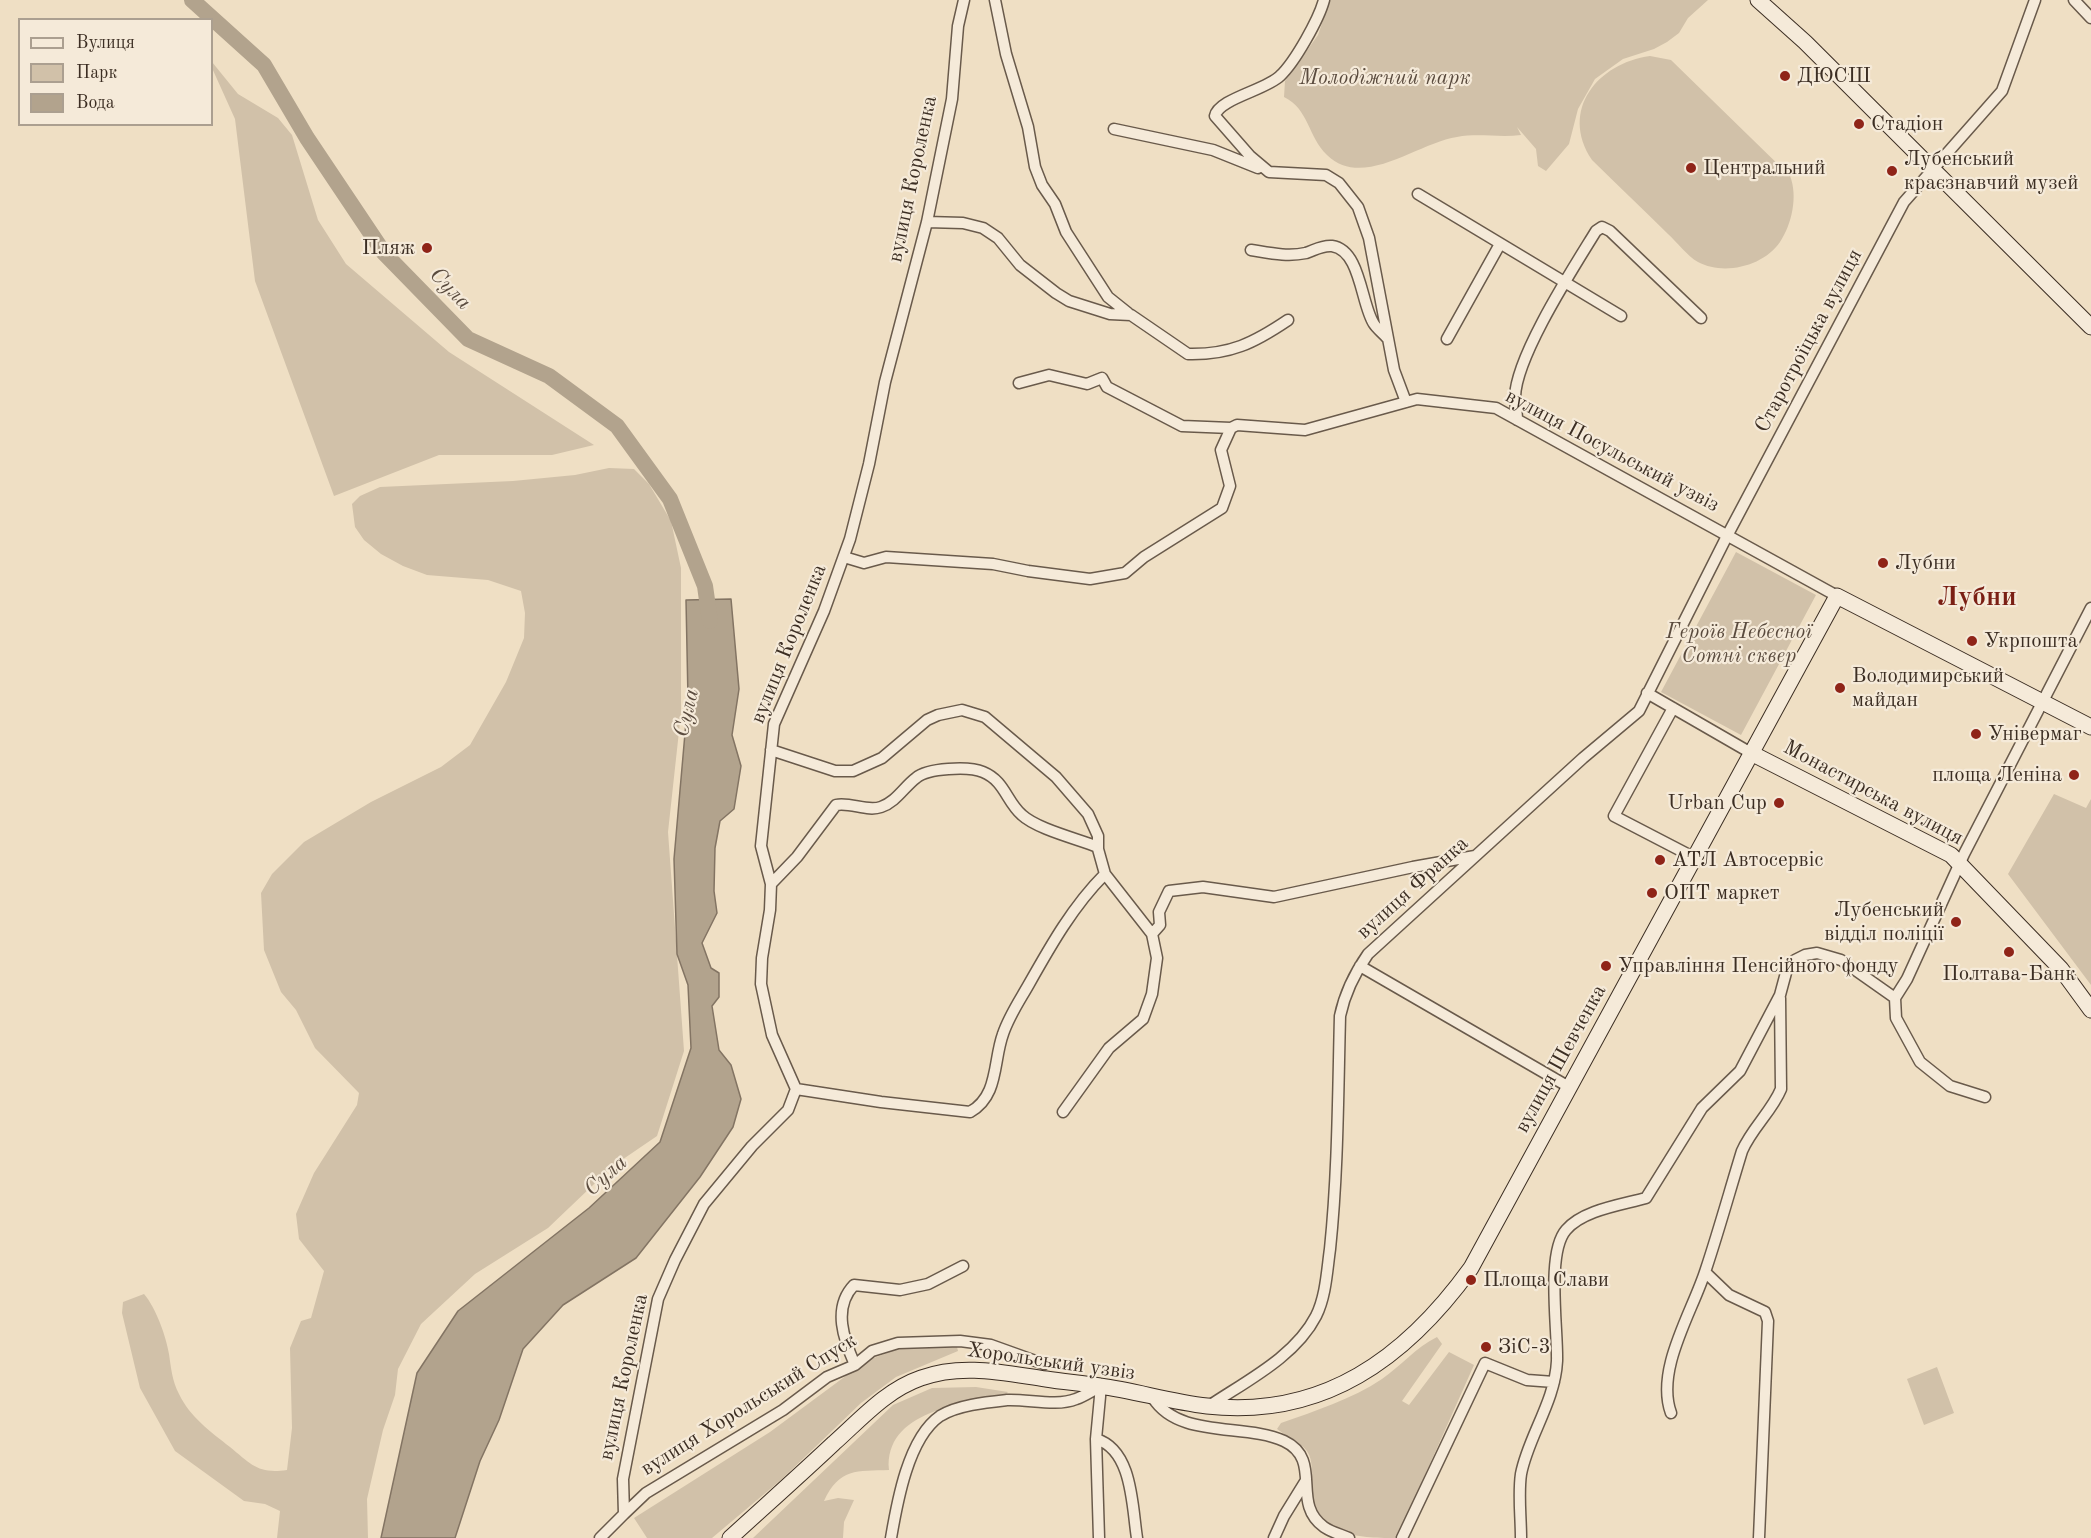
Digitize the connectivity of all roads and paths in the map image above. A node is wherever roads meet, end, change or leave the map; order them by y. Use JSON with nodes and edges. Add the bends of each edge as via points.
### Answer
{"nodes":[{"id":1,"x":964,"y":0,"type":"edge"},
{"id":2,"x":995,"y":0,"type":"edge"},
{"id":3,"x":1324,"y":0,"type":"edge"},
{"id":4,"x":1758,"y":0,"type":"edge"},
{"id":5,"x":2035,"y":0,"type":"edge"},
{"id":6,"x":2074,"y":0,"type":"edge"},
{"id":7,"x":2091,"y":18,"type":"edge"},
{"id":8,"x":1114,"y":129,"type":"dead end"},
{"id":9,"x":1932,"y":168,"type":"junction"},
{"id":10,"x":1269,"y":172,"type":"junction"},
{"id":11,"x":1418,"y":194,"type":"dead end"},
{"id":12,"x":927,"y":222,"type":"junction"},
{"id":13,"x":1500,"y":244,"type":"junction"},
{"id":14,"x":1251,"y":250,"type":"dead end"},
{"id":15,"x":1564,"y":284,"type":"junction"},
{"id":16,"x":1131,"y":315,"type":"junction"},
{"id":17,"x":1621,"y":316,"type":"dead end"},
{"id":18,"x":1701,"y":318,"type":"dead end"},
{"id":19,"x":1288,"y":320,"type":"dead end"},
{"id":20,"x":2091,"y":327,"type":"edge"},
{"id":21,"x":1388,"y":338,"type":"junction"},
{"id":22,"x":1447,"y":339,"type":"dead end"},
{"id":23,"x":1018,"y":383,"type":"dead end"},
{"id":24,"x":1406,"y":402,"type":"junction"},
{"id":25,"x":1517,"y":420,"type":"junction"},
{"id":26,"x":1231,"y":428,"type":"junction"},
{"id":27,"x":1727,"y":536,"type":"junction"},
{"id":28,"x":844,"y":557,"type":"junction"},
{"id":29,"x":1837,"y":596,"type":"junction"},
{"id":30,"x":2091,"y":608,"type":"edge"},
{"id":31,"x":1647,"y":693,"type":"junction"},
{"id":32,"x":2042,"y":701,"type":"junction"},
{"id":33,"x":1673,"y":708,"type":"junction"},
{"id":34,"x":2091,"y":727,"type":"edge"},
{"id":35,"x":771,"y":750,"type":"junction"},
{"id":36,"x":1751,"y":753,"type":"junction"},
{"id":37,"x":1098,"y":847,"type":"junction"},
{"id":38,"x":1477,"y":856,"type":"junction"},
{"id":39,"x":1695,"y":858,"type":"junction"},
{"id":40,"x":1960,"y":862,"type":"junction"},
{"id":41,"x":1105,"y":874,"type":"junction"},
{"id":42,"x":771,"y":884,"type":"junction"},
{"id":43,"x":1152,"y":934,"type":"junction"},
{"id":44,"x":1360,"y":966,"type":"junction"},
{"id":45,"x":1780,"y":995,"type":"junction"},
{"id":46,"x":1895,"y":998,"type":"junction"},
{"id":47,"x":2091,"y":1010,"type":"edge"},
{"id":48,"x":1569,"y":1087,"type":"junction"},
{"id":49,"x":796,"y":1089,"type":"junction"},
{"id":50,"x":1985,"y":1097,"type":"dead end"},
{"id":51,"x":1063,"y":1112,"type":"dead end"},
{"id":52,"x":963,"y":1266,"type":"dead end"},
{"id":53,"x":1705,"y":1272,"type":"junction"},
{"id":54,"x":1044,"y":1364,"type":"dead end"},
{"id":55,"x":855,"y":1365,"type":"junction"},
{"id":56,"x":1554,"y":1382,"type":"junction"},
{"id":57,"x":1101,"y":1386,"type":"junction"},
{"id":58,"x":1153,"y":1398,"type":"junction"},
{"id":59,"x":1209,"y":1406,"type":"junction"},
{"id":60,"x":1671,"y":1413,"type":"dead end"},
{"id":61,"x":1096,"y":1439,"type":"junction"},
{"id":62,"x":1305,"y":1482,"type":"junction"},
{"id":63,"x":624,"y":1514,"type":"junction"},
{"id":64,"x":600,"y":1538,"type":"edge"},
{"id":65,"x":730,"y":1538,"type":"edge"},
{"id":66,"x":891,"y":1538,"type":"edge"},
{"id":67,"x":1099,"y":1538,"type":"edge"},
{"id":68,"x":1137,"y":1538,"type":"edge"},
{"id":69,"x":1274,"y":1538,"type":"edge"},
{"id":70,"x":1349,"y":1538,"type":"edge"},
{"id":71,"x":1402,"y":1538,"type":"edge"},
{"id":72,"x":1521,"y":1538,"type":"edge"},
{"id":73,"x":1759,"y":1538,"type":"edge"}],
"edges":[{"from":1,"to":12,"type":"street","name":"вулиця Короленка","via":[[952,99]]},
{"from":2,"to":16,"type":"street","via":[[1038,176],[1066,232],[1108,297]]},
{"from":3,"to":10,"type":"street","via":[[1297,54],[1280,76],[1215,113],[1217,121]]},
{"from":4,"to":9,"type":"main road"},
{"from":5,"to":9,"type":"street","name":"Старотроїцька вулиця","via":[[2002,91]]},
{"from":6,"to":7,"type":"street"},
{"from":8,"to":10,"type":"street","via":[[1214,150]]},
{"from":9,"to":20,"type":"main road"},
{"from":9,"to":27,"type":"street","name":"Старотроїцька вулиця","via":[[1905,202]]},
{"from":10,"to":21,"type":"street","via":[[1326,175],[1339,183],[1358,207],[1370,238]]},
{"from":11,"to":13,"type":"street"},
{"from":12,"to":16,"type":"street","via":[[983,228],[998,238],[1035,278],[1068,301],[1110,314]]},
{"from":12,"to":28,"type":"street","name":"вулиця Короленка"},
{"from":13,"to":15,"type":"street"},
{"from":13,"to":22,"type":"street"},
{"from":14,"to":21,"type":"street","via":[[1281,256],[1335,246],[1353,263],[1374,324]]},
{"from":15,"to":17,"type":"street"},
{"from":15,"to":18,"type":"street","via":[[1602,227]]},
{"from":15,"to":25,"type":"street","via":[[1518,382]]},
{"from":16,"to":19,"type":"street","via":[[1188,354],[1256,342]]},
{"from":21,"to":24,"type":"street"},
{"from":23,"to":26,"type":"street","name":"вулиця Посульський узвіз","via":[[1049,375],[1087,384],[1102,378],[1107,387],[1182,426]]},
{"from":24,"to":25,"type":"street","name":"вулиця Посульський узвіз","via":[[1443,400],[1496,408]]},
{"from":24,"to":26,"type":"street","name":"вулиця Посульський узвіз","via":[[1305,430],[1237,425]]},
{"from":25,"to":27,"type":"street","name":"вулиця Посульський узвіз"},
{"from":26,"to":28,"type":"street","via":[[1221,450],[1230,486],[1222,508],[1125,573],[1090,579],[993,564],[886,557],[864,563]]},
{"from":27,"to":29,"type":"street","name":"вулиця Посульський узвіз"},
{"from":27,"to":31,"type":"street","name":"вулиця Франка"},
{"from":28,"to":35,"type":"street","name":"вулиця Короленка","via":[[774,724]]},
{"from":29,"to":32,"type":"main road"},
{"from":29,"to":36,"type":"main road","name":"вулиця Шевченка"},
{"from":30,"to":32,"type":"street"},
{"from":31,"to":33,"type":"street"},
{"from":31,"to":38,"type":"street","name":"вулиця Франка","via":[[1639,711]]},
{"from":32,"to":34,"type":"main road"},
{"from":32,"to":40,"type":"street"},
{"from":33,"to":36,"type":"street"},
{"from":33,"to":39,"type":"street","via":[[1614,816]]},
{"from":35,"to":37,"type":"street","via":[[836,771],[853,771],[897,748],[927,720],[949,711],[974,712],[1056,777],[1088,814],[1098,836]]},
{"from":35,"to":42,"type":"street","name":"вулиця Короленка","via":[[761,846]]},
{"from":36,"to":39,"type":"main road","name":"вулиця Шевченка"},
{"from":36,"to":40,"type":"main road","name":"Монастирська вулиця"},
{"from":37,"to":41,"type":"street"},
{"from":37,"to":42,"type":"street","via":[[1028,821],[1004,787],[982,771],[952,769],[923,773],[883,807],[836,805],[797,858]]},
{"from":38,"to":43,"type":"street","via":[[1274,897],[1185,887],[1169,891],[1159,912],[1160,925]]},
{"from":38,"to":44,"type":"street","name":"вулиця Франка","via":[[1368,954]]},
{"from":39,"to":48,"type":"main road","name":"вулиця Шевченка"},
{"from":40,"to":46,"type":"street"},
{"from":40,"to":47,"type":"main road","name":"Монастирська вулиця","via":[[2061,969]]},
{"from":41,"to":43,"type":"street"},
{"from":41,"to":49,"type":"street","via":[[1062,928],[1009,1018],[989,1094],[978,1107],[970,1112]]},
{"from":42,"to":49,"type":"street","name":"вулиця Короленка","via":[[762,958],[763,999],[772,1035]]},
{"from":43,"to":51,"type":"street","via":[[1157,958],[1152,994],[1143,1019],[1109,1048]]},
{"from":44,"to":48,"type":"street"},
{"from":44,"to":59,"type":"street","name":"вулиця Франка","via":[[1345,992],[1340,1016],[1335,1205],[1325,1286],[1317,1315],[1301,1338],[1275,1362]]},
{"from":45,"to":46,"type":"street","via":[[1791,964],[1817,953],[1841,960]]},
{"from":45,"to":53,"type":"street","via":[[1780,1089],[1742,1151]]},
{"from":45,"to":56,"type":"street","via":[[1740,1071],[1702,1108],[1646,1198],[1582,1218],[1566,1229],[1558,1246],[1554,1294]]},
{"from":46,"to":50,"type":"street","via":[[1896,1018],[1920,1062],[1950,1086]]},
{"from":48,"to":59,"type":"main road","name":"вулиця Шевченка","via":[[1471,1268],[1448,1300],[1410,1338],[1351,1382],[1310,1398],[1252,1407]]},
{"from":49,"to":63,"type":"street","name":"вулиця Короленка","via":[[788,1110],[704,1204],[658,1299],[623,1479]]},
{"from":52,"to":55,"type":"street","via":[[928,1284],[900,1290],[854,1286],[847,1293],[842,1316],[845,1341]]},
{"from":53,"to":60,"type":"street","via":[[1678,1337],[1668,1380]]},
{"from":53,"to":73,"type":"street","via":[[1729,1295],[1765,1312],[1768,1321]]},
{"from":54,"to":55,"type":"street","name":"вулиця Хорольський Спуск","via":[[990,1345],[943,1341],[898,1343],[873,1351]]},
{"from":55,"to":63,"type":"street","name":"вулиця Хорольський Спуск","via":[[827,1377],[783,1410],[646,1493]]},
{"from":56,"to":71,"type":"street","via":[[1527,1380],[1485,1363]]},
{"from":56,"to":72,"type":"street","via":[[1521,1473]]},
{"from":57,"to":58,"type":"main road","name":"Хорольський узвіз"},
{"from":57,"to":61,"type":"street"},
{"from":57,"to":65,"type":"main road","name":"Хорольський узвіз","via":[[977,1369],[939,1372],[921,1378],[887,1395]]},
{"from":57,"to":66,"type":"street","via":[[1076,1400],[1008,1400],[941,1415],[911,1458],[898,1497]]},
{"from":58,"to":59,"type":"main road","name":"Хорольський узвіз"},
{"from":58,"to":62,"type":"street","via":[[1161,1411],[1191,1422],[1284,1441],[1304,1458]]},
{"from":61,"to":67,"type":"street"},
{"from":61,"to":68,"type":"street","via":[[1116,1454],[1128,1481]]},
{"from":62,"to":69,"type":"street"},
{"from":62,"to":70,"type":"street","via":[[1307,1502],[1316,1518],[1324,1527]]},
{"from":63,"to":64,"type":"street"}]}
